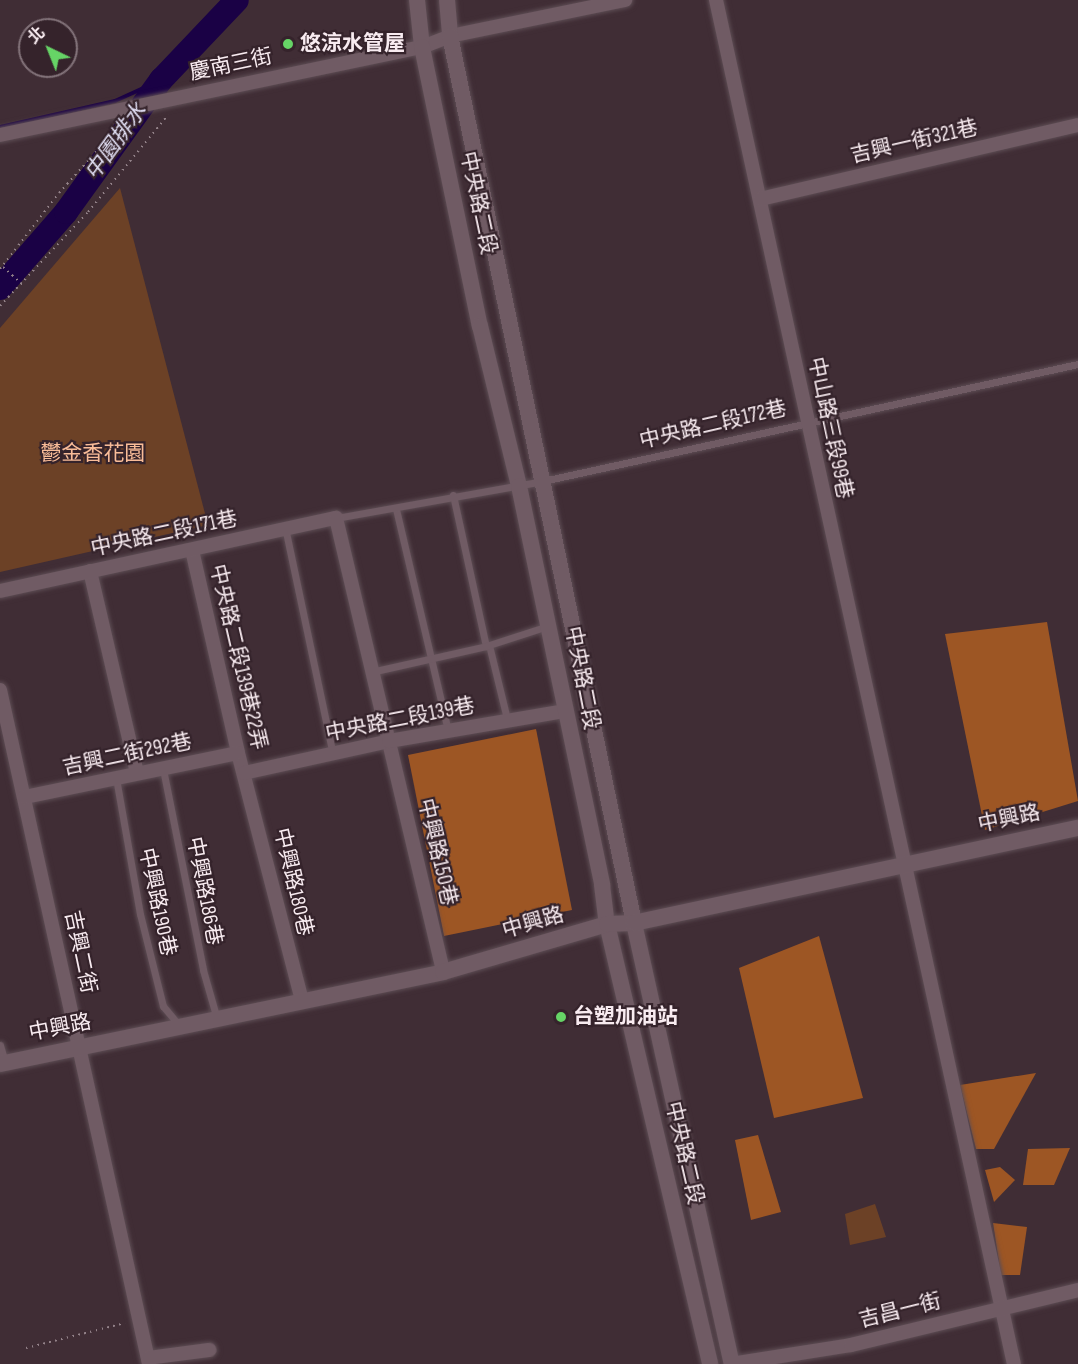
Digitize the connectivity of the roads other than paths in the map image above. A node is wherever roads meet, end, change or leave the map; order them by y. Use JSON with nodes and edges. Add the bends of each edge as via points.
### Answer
{"nodes":[{"id":1,"x":417,"y":0,"type":"edge"},
{"id":2,"x":447,"y":0,"type":"edge"},
{"id":3,"x":625,"y":0,"type":"edge"},
{"id":4,"x":716,"y":0,"type":"edge"},
{"id":5,"x":436,"y":41,"type":"junction"},
{"id":6,"x":1078,"y":125,"type":"edge"},
{"id":7,"x":0,"y":135,"type":"edge"},
{"id":8,"x":760,"y":199,"type":"junction"},
{"id":9,"x":1078,"y":364,"type":"edge"},
{"id":10,"x":807,"y":421,"type":"junction"},
{"id":11,"x":543,"y":481,"type":"junction"},
{"id":12,"x":519,"y":486,"type":"junction"},
{"id":13,"x":453,"y":495,"type":"junction"},
{"id":14,"x":396,"y":509,"type":"junction"},
{"id":15,"x":336,"y":518,"type":"junction"},
{"id":16,"x":286,"y":532,"type":"junction"},
{"id":17,"x":192,"y":550,"type":"junction"},
{"id":18,"x":90,"y":571,"type":"junction"},
{"id":19,"x":0,"y":591,"type":"edge"},
{"id":20,"x":548,"y":626,"type":"junction"},
{"id":21,"x":487,"y":645,"type":"junction"},
{"id":22,"x":431,"y":657,"type":"junction"},
{"id":23,"x":371,"y":672,"type":"junction"},
{"id":24,"x":0,"y":690,"type":"edge"},
{"id":25,"x":565,"y":711,"type":"junction"},
{"id":26,"x":507,"y":719,"type":"junction"},
{"id":27,"x":448,"y":733,"type":"junction"},
{"id":28,"x":389,"y":741,"type":"junction"},
{"id":29,"x":238,"y":753,"type":"junction"},
{"id":30,"x":333,"y":755,"type":"junction"},
{"id":31,"x":163,"y":769,"type":"junction"},
{"id":32,"x":137,"y":773,"type":"junction"},
{"id":33,"x":244,"y":773,"type":"junction"},
{"id":34,"x":116,"y":778,"type":"junction"},
{"id":35,"x":25,"y":797,"type":"junction"},
{"id":36,"x":1078,"y":828,"type":"edge"},
{"id":37,"x":903,"y":864,"type":"junction"},
{"id":38,"x":634,"y":923,"type":"junction"},
{"id":39,"x":607,"y":924,"type":"junction"},
{"id":40,"x":443,"y":972,"type":"junction"},
{"id":41,"x":302,"y":1000,"type":"junction"},
{"id":42,"x":217,"y":1019,"type":"junction"},
{"id":43,"x":180,"y":1026,"type":"junction"},
{"id":44,"x":0,"y":1045,"type":"edge"},
{"id":45,"x":80,"y":1048,"type":"junction"},
{"id":46,"x":3,"y":1063,"type":"edge"},
{"id":47,"x":1078,"y":1290,"type":"edge"},
{"id":48,"x":1002,"y":1307,"type":"junction"},
{"id":49,"x":209,"y":1350,"type":"dead end"},
{"id":50,"x":148,"y":1361,"type":"edge"},
{"id":51,"x":710,"y":1364,"type":"edge"},
{"id":52,"x":732,"y":1364,"type":"edge"},
{"id":53,"x":1014,"y":1364,"type":"edge"}],
"edges":[{"from":1,"to":5,"type":"street","name":"中央路二段"},
{"from":2,"to":5,"type":"street","name":"中央路二段"},
{"from":3,"to":5,"type":"street","name":"慶南三街"},
{"from":4,"to":8,"type":"street","name":"中山路三段99巷"},
{"from":5,"to":7,"type":"street","name":"慶南三街"},
{"from":5,"to":11,"type":"street","name":"中央路二段"},
{"from":5,"to":12,"type":"street","name":"中央路二段","via":[[480,326]]},
{"from":6,"to":8,"type":"street","name":"吉興一街321巷"},
{"from":8,"to":10,"type":"street","name":"中山路三段99巷"},
{"from":9,"to":10,"type":"lane","name":"中央路二段172巷"},
{"from":10,"to":11,"type":"lane","name":"中央路二段172巷"},
{"from":10,"to":37,"type":"street","name":"中山路三段99巷"},
{"from":11,"to":12,"type":"lane","name":"中央路二段172巷"},
{"from":11,"to":38,"type":"street","name":"中央路二段"},
{"from":12,"to":13,"type":"lane","name":"中央路二段172巷"},
{"from":12,"to":20,"type":"street","name":"中央路二段"},
{"from":13,"to":14,"type":"lane","name":"中央路二段172巷"},
{"from":13,"to":21,"type":"lane"},
{"from":14,"to":15,"type":"lane","name":"中央路二段172巷"},
{"from":14,"to":22,"type":"lane"},
{"from":15,"to":16,"type":"street","name":"中央路二段171巷"},
{"from":15,"to":23,"type":"street","name":"中興路150巷"},
{"from":16,"to":17,"type":"street","name":"中央路二段171巷"},
{"from":16,"to":30,"type":"lane"},
{"from":17,"to":18,"type":"street","name":"中央路二段171巷"},
{"from":17,"to":29,"type":"street","name":"中央路二段139巷22弄"},
{"from":18,"to":19,"type":"street","name":"中央路二段171巷"},
{"from":18,"to":32,"type":"street"},
{"from":20,"to":21,"type":"lane"},
{"from":20,"to":25,"type":"street","name":"中央路二段"},
{"from":21,"to":22,"type":"lane"},
{"from":21,"to":26,"type":"lane"},
{"from":22,"to":23,"type":"lane"},
{"from":22,"to":27,"type":"lane"},
{"from":23,"to":28,"type":"street","name":"中興路150巷"},
{"from":24,"to":35,"type":"street","name":"吉興二街"},
{"from":25,"to":26,"type":"street","name":"中央路二段139巷"},
{"from":25,"to":39,"type":"street","name":"中央路二段"},
{"from":26,"to":27,"type":"street","name":"中央路二段139巷"},
{"from":27,"to":28,"type":"street","name":"中央路二段139巷"},
{"from":28,"to":30,"type":"street","name":"中央路二段139巷"},
{"from":28,"to":40,"type":"street","name":"中興路150巷"},
{"from":29,"to":31,"type":"street","name":"吉興二街292巷"},
{"from":29,"to":33,"type":"street","name":"中央路二段139巷22弄"},
{"from":30,"to":33,"type":"street","name":"中央路二段139巷"},
{"from":31,"to":32,"type":"street","name":"吉興二街292巷"},
{"from":31,"to":42,"type":"lane","name":"中興路186巷","via":[[203,970]]},
{"from":32,"to":34,"type":"street","name":"吉興二街292巷"},
{"from":33,"to":41,"type":"street","name":"中興路180巷"},
{"from":34,"to":35,"type":"street","name":"吉興二街292巷"},
{"from":34,"to":43,"type":"lane","name":"中興路190巷","via":[[140,914],[163,1006]]},
{"from":35,"to":45,"type":"street","name":"吉興二街"},
{"from":36,"to":37,"type":"street","name":"中興路"},
{"from":37,"to":38,"type":"street","name":"中興路"},
{"from":37,"to":48,"type":"street","name":"中山路三段99巷"},
{"from":38,"to":39,"type":"street","name":"中興路"},
{"from":38,"to":52,"type":"street","name":"中央路二段"},
{"from":39,"to":40,"type":"street","name":"中興路"},
{"from":39,"to":51,"type":"street","name":"中央路二段"},
{"from":40,"to":41,"type":"street","name":"中興路"},
{"from":41,"to":42,"type":"street","name":"中興路"},
{"from":42,"to":43,"type":"street","name":"中興路"},
{"from":43,"to":45,"type":"street","name":"中興路"},
{"from":44,"to":46,"type":"lane"},
{"from":45,"to":46,"type":"street","name":"中興路"},
{"from":45,"to":50,"type":"street","name":"吉興二街"},
{"from":47,"to":48,"type":"street","name":"吉昌一街"},
{"from":48,"to":52,"type":"street","name":"吉昌一街","via":[[851,1345]]},
{"from":48,"to":53,"type":"street","name":"中山路三段99巷"},
{"from":49,"to":50,"type":"street"}]}
